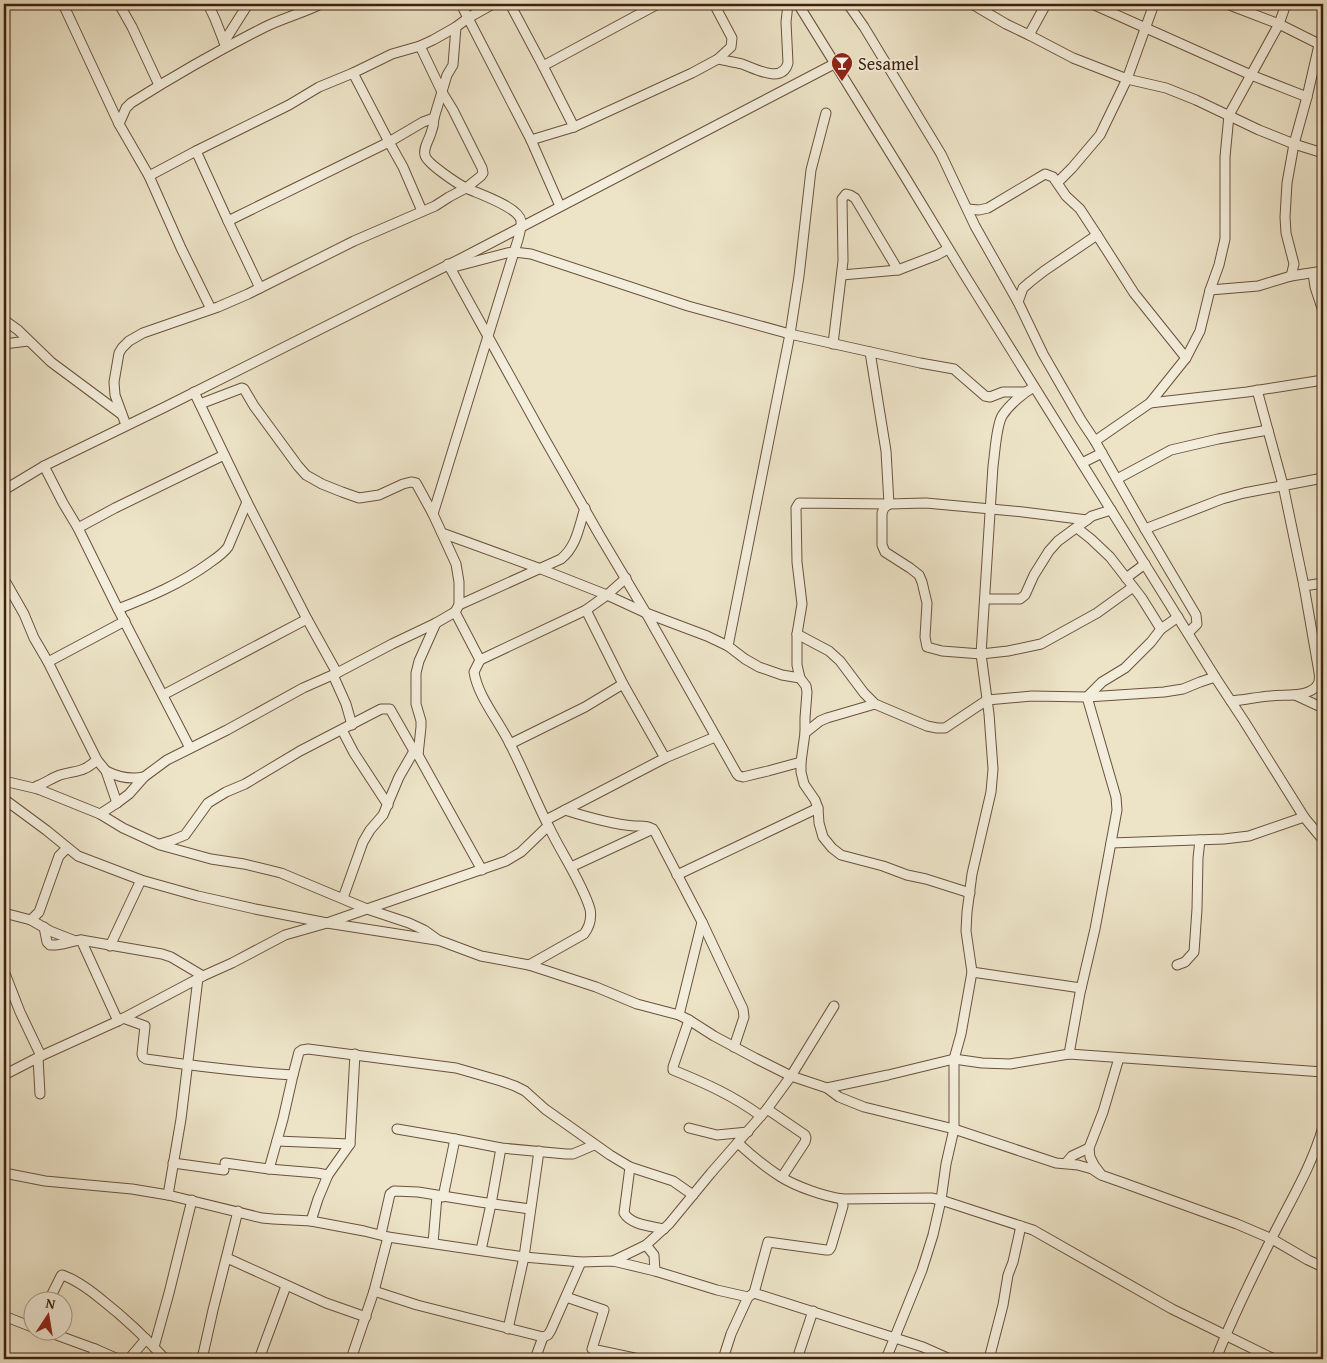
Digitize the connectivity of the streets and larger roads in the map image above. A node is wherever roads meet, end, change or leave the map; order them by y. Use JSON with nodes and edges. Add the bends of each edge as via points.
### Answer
{"nodes":[{"id":1,"x":63,"y":4,"type":"edge"},
{"id":2,"x":119,"y":4,"type":"edge"},
{"id":3,"x":208,"y":4,"type":"edge"},
{"id":4,"x":248,"y":4,"type":"edge"},
{"id":5,"x":322,"y":4,"type":"edge"},
{"id":6,"x":461,"y":4,"type":"edge"},
{"id":7,"x":493,"y":4,"type":"edge"},
{"id":8,"x":510,"y":4,"type":"edge"},
{"id":9,"x":658,"y":4,"type":"edge"},
{"id":10,"x":714,"y":4,"type":"edge"},
{"id":11,"x":788,"y":4,"type":"edge"},
{"id":12,"x":798,"y":4,"type":"edge"},
{"id":13,"x":848,"y":4,"type":"edge"},
{"id":14,"x":972,"y":4,"type":"edge"},
{"id":15,"x":1046,"y":4,"type":"edge"},
{"id":16,"x":1092,"y":4,"type":"edge"},
{"id":17,"x":1154,"y":4,"type":"edge"},
{"id":18,"x":1227,"y":4,"type":"edge"},
{"id":19,"x":1286,"y":4,"type":"edge"},
{"id":20,"x":1320,"y":4,"type":"edge"},
{"id":21,"x":308,"y":7,"type":"edge"},
{"id":22,"x":1323,"y":10,"type":"edge"},
{"id":23,"x":468,"y":18,"type":"junction"},
{"id":24,"x":1278,"y":24,"type":"junction"},
{"id":25,"x":456,"y":27,"type":"junction"},
{"id":26,"x":1145,"y":27,"type":"junction"},
{"id":27,"x":1029,"y":35,"type":"junction"},
{"id":28,"x":225,"y":45,"type":"junction"},
{"id":29,"x":420,"y":46,"type":"junction"},
{"id":30,"x":1321,"y":46,"type":"edge"},
{"id":31,"x":718,"y":59,"type":"junction"},
{"id":32,"x":834,"y":64,"type":"junction"},
{"id":33,"x":543,"y":66,"type":"junction"},
{"id":34,"x":353,"y":73,"type":"junction"},
{"id":35,"x":1251,"y":76,"type":"junction"},
{"id":36,"x":1126,"y":79,"type":"junction"},
{"id":37,"x":159,"y":85,"type":"junction"},
{"id":38,"x":442,"y":92,"type":"junction"},
{"id":39,"x":1307,"y":96,"type":"junction"},
{"id":40,"x":826,"y":113,"type":"dead end"},
{"id":41,"x":1229,"y":115,"type":"junction"},
{"id":42,"x":434,"y":118,"type":"junction"},
{"id":43,"x":119,"y":124,"type":"junction"},
{"id":44,"x":574,"y":127,"type":"junction"},
{"id":45,"x":531,"y":140,"type":"junction"},
{"id":46,"x":389,"y":142,"type":"junction"},
{"id":47,"x":1294,"y":144,"type":"junction"},
{"id":48,"x":196,"y":150,"type":"junction"},
{"id":49,"x":1323,"y":153,"type":"edge"},
{"id":50,"x":149,"y":176,"type":"junction"},
{"id":51,"x":1058,"y":182,"type":"junction"},
{"id":52,"x":466,"y":188,"type":"junction"},
{"id":53,"x":560,"y":206,"type":"junction"},
{"id":54,"x":968,"y":209,"type":"junction"},
{"id":55,"x":422,"y":211,"type":"junction"},
{"id":56,"x":228,"y":221,"type":"junction"},
{"id":57,"x":521,"y":226,"type":"junction"},
{"id":58,"x":1097,"y":235,"type":"junction"},
{"id":59,"x":948,"y":249,"type":"junction"},
{"id":60,"x":514,"y":252,"type":"junction"},
{"id":61,"x":449,"y":266,"type":"junction"},
{"id":62,"x":898,"y":270,"type":"junction"},
{"id":63,"x":1323,"y":271,"type":"edge"},
{"id":64,"x":1313,"y":273,"type":"junction"},
{"id":65,"x":842,"y":275,"type":"junction"},
{"id":66,"x":1291,"y":276,"type":"junction"},
{"id":67,"x":260,"y":288,"type":"junction"},
{"id":68,"x":1210,"y":290,"type":"junction"},
{"id":69,"x":1018,"y":302,"type":"junction"},
{"id":70,"x":211,"y":309,"type":"junction"},
{"id":71,"x":1323,"y":311,"type":"edge"},
{"id":72,"x":4,"y":320,"type":"edge"},
{"id":73,"x":790,"y":334,"type":"junction"},
{"id":74,"x":487,"y":336,"type":"junction"},
{"id":75,"x":28,"y":341,"type":"junction"},
{"id":76,"x":4,"y":344,"type":"edge"},
{"id":77,"x":833,"y":344,"type":"junction"},
{"id":78,"x":870,"y":352,"type":"junction"},
{"id":79,"x":1186,"y":358,"type":"junction"},
{"id":80,"x":1323,"y":380,"type":"edge"},
{"id":81,"x":1034,"y":387,"type":"junction"},
{"id":82,"x":1257,"y":390,"type":"junction"},
{"id":83,"x":194,"y":392,"type":"junction"},
{"id":84,"x":1025,"y":392,"type":"junction"},
{"id":85,"x":1150,"y":402,"type":"junction"},
{"id":86,"x":200,"y":404,"type":"junction"},
{"id":87,"x":121,"y":414,"type":"junction"},
{"id":88,"x":126,"y":425,"type":"junction"},
{"id":89,"x":1268,"y":430,"type":"junction"},
{"id":90,"x":1095,"y":441,"type":"junction"},
{"id":91,"x":1102,"y":453,"type":"junction"},
{"id":92,"x":224,"y":455,"type":"junction"},
{"id":93,"x":1082,"y":463,"type":"junction"},
{"id":94,"x":44,"y":466,"type":"junction"},
{"id":95,"x":1323,"y":478,"type":"edge"},
{"id":96,"x":1117,"y":479,"type":"junction"},
{"id":97,"x":1283,"y":485,"type":"junction"},
{"id":98,"x":4,"y":490,"type":"edge"},
{"id":99,"x":247,"y":502,"type":"junction"},
{"id":100,"x":889,"y":504,"type":"junction"},
{"id":101,"x":585,"y":508,"type":"junction"},
{"id":102,"x":991,"y":509,"type":"junction"},
{"id":103,"x":1111,"y":510,"type":"junction"},
{"id":104,"x":434,"y":514,"type":"junction"},
{"id":105,"x":1086,"y":520,"type":"junction"},
{"id":106,"x":78,"y":528,"type":"junction"},
{"id":107,"x":1076,"y":528,"type":"junction"},
{"id":108,"x":1145,"y":529,"type":"junction"},
{"id":109,"x":442,"y":533,"type":"junction"},
{"id":110,"x":1155,"y":547,"type":"junction"},
{"id":111,"x":1139,"y":556,"type":"junction"},
{"id":112,"x":1145,"y":564,"type":"junction"},
{"id":113,"x":541,"y":569,"type":"junction"},
{"id":114,"x":626,"y":578,"type":"junction"},
{"id":115,"x":1126,"y":578,"type":"junction"},
{"id":116,"x":4,"y":580,"type":"edge"},
{"id":117,"x":1323,"y":583,"type":"edge"},
{"id":118,"x":1304,"y":586,"type":"junction"},
{"id":119,"x":1132,"y":587,"type":"junction"},
{"id":120,"x":4,"y":588,"type":"edge"},
{"id":121,"x":607,"y":595,"type":"junction"},
{"id":122,"x":12,"y":596,"type":"junction"},
{"id":123,"x":985,"y":599,"type":"junction"},
{"id":124,"x":118,"y":609,"type":"junction"},
{"id":125,"x":457,"y":609,"type":"junction"},
{"id":126,"x":586,"y":610,"type":"junction"},
{"id":127,"x":646,"y":613,"type":"junction"},
{"id":128,"x":1178,"y":617,"type":"junction"},
{"id":129,"x":307,"y":619,"type":"junction"},
{"id":130,"x":125,"y":622,"type":"junction"},
{"id":131,"x":436,"y":623,"type":"junction"},
{"id":132,"x":1161,"y":629,"type":"junction"},
{"id":133,"x":1188,"y":633,"type":"junction"},
{"id":134,"x":797,"y":634,"type":"junction"},
{"id":135,"x":728,"y":646,"type":"junction"},
{"id":136,"x":981,"y":654,"type":"junction"},
{"id":137,"x":480,"y":660,"type":"junction"},
{"id":138,"x":48,"y":662,"type":"junction"},
{"id":139,"x":335,"y":674,"type":"junction"},
{"id":140,"x":1216,"y":677,"type":"junction"},
{"id":141,"x":800,"y":678,"type":"junction"},
{"id":142,"x":623,"y":684,"type":"junction"},
{"id":143,"x":163,"y":695,"type":"junction"},
{"id":144,"x":1295,"y":695,"type":"junction"},
{"id":145,"x":1087,"y":697,"type":"junction"},
{"id":146,"x":987,"y":700,"type":"junction"},
{"id":147,"x":1231,"y":701,"type":"junction"},
{"id":148,"x":875,"y":704,"type":"junction"},
{"id":149,"x":1323,"y":708,"type":"edge"},
{"id":150,"x":352,"y":725,"type":"junction"},
{"id":151,"x":342,"y":730,"type":"junction"},
{"id":152,"x":805,"y":733,"type":"junction"},
{"id":153,"x":715,"y":737,"type":"junction"},
{"id":154,"x":510,"y":744,"type":"junction"},
{"id":155,"x":190,"y":748,"type":"junction"},
{"id":156,"x":416,"y":753,"type":"junction"},
{"id":157,"x":665,"y":758,"type":"junction"},
{"id":158,"x":97,"y":760,"type":"junction"},
{"id":159,"x":801,"y":762,"type":"junction"},
{"id":160,"x":106,"y":771,"type":"junction"},
{"id":161,"x":144,"y":777,"type":"junction"},
{"id":162,"x":4,"y":781,"type":"edge"},
{"id":163,"x":38,"y":789,"type":"junction"},
{"id":164,"x":4,"y":799,"type":"edge"},
{"id":165,"x":117,"y":803,"type":"junction"},
{"id":166,"x":388,"y":805,"type":"junction"},
{"id":167,"x":818,"y":808,"type":"junction"},
{"id":168,"x":565,"y":810,"type":"junction"},
{"id":169,"x":100,"y":814,"type":"junction"},
{"id":170,"x":1304,"y":817,"type":"junction"},
{"id":171,"x":547,"y":823,"type":"junction"},
{"id":172,"x":653,"y":829,"type":"junction"},
{"id":173,"x":1200,"y":840,"type":"junction"},
{"id":174,"x":1323,"y":840,"type":"edge"},
{"id":175,"x":1111,"y":843,"type":"junction"},
{"id":176,"x":160,"y":844,"type":"junction"},
{"id":177,"x":67,"y":848,"type":"junction"},
{"id":178,"x":571,"y":867,"type":"junction"},
{"id":179,"x":482,"y":870,"type":"junction"},
{"id":180,"x":677,"y":875,"type":"junction"},
{"id":181,"x":141,"y":880,"type":"junction"},
{"id":182,"x":970,"y":893,"type":"junction"},
{"id":183,"x":343,"y":898,"type":"junction"},
{"id":184,"x":367,"y":909,"type":"junction"},
{"id":185,"x":4,"y":913,"type":"edge"},
{"id":186,"x":31,"y":920,"type":"junction"},
{"id":187,"x":702,"y":922,"type":"junction"},
{"id":188,"x":327,"y":923,"type":"junction"},
{"id":189,"x":77,"y":940,"type":"junction"},
{"id":190,"x":438,"y":940,"type":"junction"},
{"id":191,"x":110,"y":946,"type":"junction"},
{"id":192,"x":529,"y":965,"type":"junction"},
{"id":193,"x":1177,"y":965,"type":"dead end"},
{"id":194,"x":4,"y":971,"type":"edge"},
{"id":195,"x":972,"y":972,"type":"junction"},
{"id":196,"x":200,"y":977,"type":"junction"},
{"id":197,"x":1081,"y":988,"type":"junction"},
{"id":198,"x":834,"y":1006,"type":"dead end"},
{"id":199,"x":679,"y":1015,"type":"junction"},
{"id":200,"x":120,"y":1019,"type":"junction"},
{"id":201,"x":689,"y":1020,"type":"junction"},
{"id":202,"x":734,"y":1047,"type":"junction"},
{"id":203,"x":355,"y":1054,"type":"junction"},
{"id":204,"x":1069,"y":1054,"type":"junction"},
{"id":205,"x":40,"y":1057,"type":"junction"},
{"id":206,"x":1119,"y":1058,"type":"junction"},
{"id":207,"x":954,"y":1059,"type":"junction"},
{"id":208,"x":186,"y":1065,"type":"junction"},
{"id":209,"x":1323,"y":1072,"type":"edge"},
{"id":210,"x":4,"y":1075,"type":"edge"},
{"id":211,"x":293,"y":1075,"type":"junction"},
{"id":212,"x":792,"y":1076,"type":"junction"},
{"id":213,"x":827,"y":1088,"type":"junction"},
{"id":214,"x":40,"y":1094,"type":"dead end"},
{"id":215,"x":764,"y":1113,"type":"junction"},
{"id":216,"x":1323,"y":1127,"type":"edge"},
{"id":217,"x":688,"y":1128,"type":"dead end"},
{"id":218,"x":397,"y":1129,"type":"dead end"},
{"id":219,"x":954,"y":1129,"type":"junction"},
{"id":220,"x":748,"y":1132,"type":"junction"},
{"id":221,"x":455,"y":1138,"type":"junction"},
{"id":222,"x":277,"y":1141,"type":"junction"},
{"id":223,"x":738,"y":1143,"type":"junction"},
{"id":224,"x":350,"y":1144,"type":"junction"},
{"id":225,"x":594,"y":1145,"type":"junction"},
{"id":226,"x":501,"y":1148,"type":"junction"},
{"id":227,"x":1090,"y":1148,"type":"junction"},
{"id":228,"x":539,"y":1151,"type":"junction"},
{"id":229,"x":173,"y":1163,"type":"junction"},
{"id":230,"x":1066,"y":1163,"type":"junction"},
{"id":231,"x":630,"y":1167,"type":"junction"},
{"id":232,"x":269,"y":1169,"type":"junction"},
{"id":233,"x":4,"y":1173,"type":"edge"},
{"id":234,"x":1101,"y":1175,"type":"junction"},
{"id":235,"x":328,"y":1176,"type":"junction"},
{"id":236,"x":782,"y":1177,"type":"junction"},
{"id":237,"x":168,"y":1195,"type":"junction"},
{"id":238,"x":693,"y":1195,"type":"junction"},
{"id":239,"x":440,"y":1196,"type":"junction"},
{"id":240,"x":842,"y":1199,"type":"junction"},
{"id":241,"x":192,"y":1200,"type":"junction"},
{"id":242,"x":941,"y":1200,"type":"junction"},
{"id":243,"x":491,"y":1204,"type":"junction"},
{"id":244,"x":530,"y":1209,"type":"junction"},
{"id":245,"x":238,"y":1212,"type":"junction"},
{"id":246,"x":312,"y":1221,"type":"junction"},
{"id":247,"x":1021,"y":1226,"type":"junction"},
{"id":248,"x":664,"y":1229,"type":"junction"},
{"id":249,"x":384,"y":1236,"type":"junction"},
{"id":250,"x":1272,"y":1239,"type":"junction"},
{"id":251,"x":433,"y":1243,"type":"junction"},
{"id":252,"x":646,"y":1245,"type":"junction"},
{"id":253,"x":481,"y":1250,"type":"junction"},
{"id":254,"x":524,"y":1257,"type":"junction"},
{"id":255,"x":226,"y":1258,"type":"junction"},
{"id":256,"x":613,"y":1261,"type":"junction"},
{"id":257,"x":581,"y":1262,"type":"junction"},
{"id":258,"x":1323,"y":1267,"type":"edge"},
{"id":259,"x":655,"y":1271,"type":"junction"},
{"id":260,"x":286,"y":1286,"type":"junction"},
{"id":261,"x":54,"y":1290,"type":"edge"},
{"id":262,"x":374,"y":1291,"type":"junction"},
{"id":263,"x":751,"y":1295,"type":"junction"},
{"id":264,"x":566,"y":1297,"type":"junction"},
{"id":265,"x":813,"y":1311,"type":"junction"},
{"id":266,"x":4,"y":1316,"type":"edge"},
{"id":267,"x":366,"y":1317,"type":"junction"},
{"id":268,"x":22,"y":1323,"type":"edge"},
{"id":269,"x":508,"y":1328,"type":"junction"},
{"id":270,"x":1225,"y":1335,"type":"junction"},
{"id":271,"x":543,"y":1336,"type":"junction"},
{"id":272,"x":146,"y":1338,"type":"junction"},
{"id":273,"x":895,"y":1338,"type":"junction"},
{"id":274,"x":70,"y":1340,"type":"edge"},
{"id":275,"x":154,"y":1347,"type":"junction"},
{"id":276,"x":95,"y":1349,"type":"junction"},
{"id":277,"x":93,"y":1359,"type":"edge"},
{"id":278,"x":118,"y":1359,"type":"edge"},
{"id":279,"x":129,"y":1359,"type":"edge"},
{"id":280,"x":165,"y":1359,"type":"edge"},
{"id":281,"x":202,"y":1359,"type":"edge"},
{"id":282,"x":259,"y":1359,"type":"edge"},
{"id":283,"x":351,"y":1359,"type":"edge"},
{"id":284,"x":535,"y":1359,"type":"edge"},
{"id":285,"x":639,"y":1359,"type":"edge"},
{"id":286,"x":723,"y":1359,"type":"edge"},
{"id":287,"x":797,"y":1359,"type":"edge"},
{"id":288,"x":886,"y":1359,"type":"edge"},
{"id":289,"x":950,"y":1359,"type":"edge"},
{"id":290,"x":989,"y":1359,"type":"edge"},
{"id":291,"x":1216,"y":1359,"type":"edge"},
{"id":292,"x":1274,"y":1359,"type":"edge"}],
"edges":[{"from":1,"to":43,"type":"street"},
{"from":2,"to":37,"type":"street"},
{"from":3,"to":28,"type":"street"},
{"from":4,"to":28,"type":"street"},
{"from":5,"to":21,"type":"street"},
{"from":6,"to":23,"type":"street"},
{"from":7,"to":23,"type":"street"},
{"from":8,"to":33,"type":"street"},
{"from":9,"to":33,"type":"street"},
{"from":10,"to":31,"type":"street","via":[[733,43]]},
{"from":11,"to":31,"type":"street","via":[[788,63],[780,73],[763,72]]},
{"from":12,"to":32,"type":"street"},
{"from":13,"to":54,"type":"street","via":[[941,154]]},
{"from":14,"to":27,"type":"street"},
{"from":15,"to":27,"type":"street"},
{"from":16,"to":26,"type":"street"},
{"from":17,"to":26,"type":"street"},
{"from":18,"to":24,"type":"street"},
{"from":19,"to":24,"type":"street"},
{"from":20,"to":22,"type":"street"},
{"from":21,"to":28,"type":"street"},
{"from":23,"to":25,"type":"street"},
{"from":23,"to":45,"type":"street"},
{"from":24,"to":30,"type":"street"},
{"from":24,"to":35,"type":"street"},
{"from":25,"to":29,"type":"street"},
{"from":25,"to":38,"type":"street","via":[[453,65]]},
{"from":26,"to":35,"type":"street"},
{"from":26,"to":36,"type":"street"},
{"from":27,"to":36,"type":"street","via":[[1073,58]]},
{"from":28,"to":37,"type":"street"},
{"from":29,"to":34,"type":"street","via":[[392,54]]},
{"from":29,"to":38,"type":"street"},
{"from":30,"to":39,"type":"street"},
{"from":31,"to":44,"type":"street"},
{"from":32,"to":53,"type":"street"},
{"from":32,"to":59,"type":"street"},
{"from":33,"to":44,"type":"street"},
{"from":34,"to":46,"type":"street"},
{"from":34,"to":48,"type":"street"},
{"from":35,"to":39,"type":"street"},
{"from":35,"to":41,"type":"street"},
{"from":36,"to":41,"type":"street","via":[[1166,88]]},
{"from":36,"to":51,"type":"street","via":[[1100,135]]},
{"from":37,"to":43,"type":"street","via":[[131,103]]},
{"from":38,"to":42,"type":"street"},
{"from":38,"to":52,"type":"street","via":[[483,172]]},
{"from":39,"to":47,"type":"street"},
{"from":40,"to":73,"type":"street","via":[[811,170],[800,276]]},
{"from":41,"to":47,"type":"street"},
{"from":41,"to":68,"type":"street","via":[[1225,157],[1225,239]]},
{"from":42,"to":46,"type":"street"},
{"from":42,"to":52,"type":"street","via":[[425,156],[438,170]]},
{"from":43,"to":50,"type":"street"},
{"from":44,"to":45,"type":"street"},
{"from":45,"to":53,"type":"street"},
{"from":46,"to":55,"type":"street"},
{"from":46,"to":56,"type":"street"},
{"from":47,"to":49,"type":"street"},
{"from":47,"to":66,"type":"street","via":[[1285,204],[1286,232],[1294,264]]},
{"from":48,"to":50,"type":"street"},
{"from":48,"to":56,"type":"street"},
{"from":50,"to":70,"type":"street"},
{"from":51,"to":54,"type":"street","via":[[1045,174],[991,206]]},
{"from":51,"to":58,"type":"street"},
{"from":52,"to":55,"type":"street"},
{"from":52,"to":57,"type":"street","via":[[511,209],[519,215]]},
{"from":53,"to":57,"type":"street"},
{"from":54,"to":69,"type":"street"},
{"from":55,"to":67,"type":"street"},
{"from":56,"to":67,"type":"street"},
{"from":57,"to":60,"type":"street"},
{"from":57,"to":61,"type":"street"},
{"from":58,"to":69,"type":"street","via":[[1030,282],[1023,288]]},
{"from":58,"to":79,"type":"street","via":[[1134,293]]},
{"from":59,"to":62,"type":"street"},
{"from":59,"to":81,"type":"street"},
{"from":60,"to":61,"type":"street"},
{"from":60,"to":73,"type":"street","via":[[531,254],[688,306]]},
{"from":60,"to":74,"type":"street"},
{"from":61,"to":74,"type":"street"},
{"from":61,"to":83,"type":"street"},
{"from":62,"to":65,"type":"street"},
{"from":62,"to":65,"type":"street","via":[[855,198],[846,194],[842,198]]},
{"from":63,"to":64,"type":"street"},
{"from":64,"to":66,"type":"street"},
{"from":64,"to":71,"type":"street"},
{"from":65,"to":77,"type":"street"},
{"from":66,"to":68,"type":"street","via":[[1258,286]]},
{"from":67,"to":70,"type":"street"},
{"from":68,"to":79,"type":"street","via":[[1200,331]]},
{"from":69,"to":90,"type":"street","via":[[1043,354]]},
{"from":70,"to":87,"type":"street","via":[[143,333],[122,348],[114,382]]},
{"from":72,"to":75,"type":"street"},
{"from":73,"to":77,"type":"street"},
{"from":73,"to":135,"type":"street"},
{"from":74,"to":101,"type":"street"},
{"from":74,"to":104,"type":"street"},
{"from":75,"to":76,"type":"street"},
{"from":75,"to":87,"type":"street"},
{"from":77,"to":78,"type":"street"},
{"from":78,"to":84,"type":"street","via":[[954,369],[985,396]]},
{"from":78,"to":100,"type":"street","via":[[886,451]]},
{"from":79,"to":85,"type":"street"},
{"from":80,"to":82,"type":"street"},
{"from":81,"to":84,"type":"street"},
{"from":81,"to":93,"type":"street"},
{"from":82,"to":85,"type":"street"},
{"from":82,"to":89,"type":"street"},
{"from":83,"to":86,"type":"street"},
{"from":83,"to":88,"type":"street"},
{"from":84,"to":102,"type":"street","via":[[1002,416],[996,440]]},
{"from":85,"to":90,"type":"street"},
{"from":86,"to":92,"type":"street"},
{"from":86,"to":104,"type":"street","via":[[242,388],[306,475],[359,498],[416,483]]},
{"from":87,"to":88,"type":"street"},
{"from":88,"to":94,"type":"street"},
{"from":89,"to":96,"type":"street","via":[[1171,450]]},
{"from":89,"to":97,"type":"street"},
{"from":90,"to":91,"type":"street"},
{"from":91,"to":93,"type":"street"},
{"from":91,"to":96,"type":"street"},
{"from":92,"to":99,"type":"street"},
{"from":92,"to":106,"type":"street"},
{"from":93,"to":103,"type":"street"},
{"from":94,"to":98,"type":"street"},
{"from":94,"to":106,"type":"street"},
{"from":95,"to":97,"type":"street"},
{"from":96,"to":108,"type":"street"},
{"from":97,"to":108,"type":"street","via":[[1222,499]]},
{"from":97,"to":118,"type":"street"},
{"from":99,"to":124,"type":"street","via":[[224,552],[170,587]]},
{"from":99,"to":129,"type":"street"},
{"from":100,"to":102,"type":"street","via":[[926,503]]},
{"from":100,"to":134,"type":"street","via":[[797,504],[797,562],[802,604]]},
{"from":100,"to":136,"type":"street","via":[[882,513],[882,545],[885,552],[919,575],[927,603],[927,647]]},
{"from":101,"to":113,"type":"street","via":[[571,549],[561,559]]},
{"from":101,"to":114,"type":"street"},
{"from":102,"to":105,"type":"street"},
{"from":102,"to":123,"type":"street"},
{"from":103,"to":105,"type":"street"},
{"from":103,"to":111,"type":"street"},
{"from":104,"to":109,"type":"street"},
{"from":105,"to":107,"type":"street"},
{"from":106,"to":124,"type":"street"},
{"from":107,"to":115,"type":"street","via":[[1110,557]]},
{"from":107,"to":123,"type":"street","via":[[1050,551],[1023,597]]},
{"from":108,"to":110,"type":"street"},
{"from":109,"to":113,"type":"street"},
{"from":109,"to":125,"type":"street","via":[[456,564],[459,582]]},
{"from":110,"to":111,"type":"street"},
{"from":110,"to":133,"type":"street","via":[[1196,615],[1197,624]]},
{"from":111,"to":112,"type":"street"},
{"from":112,"to":115,"type":"street"},
{"from":112,"to":128,"type":"street"},
{"from":113,"to":121,"type":"street"},
{"from":113,"to":125,"type":"street"},
{"from":114,"to":121,"type":"street"},
{"from":114,"to":127,"type":"street"},
{"from":115,"to":119,"type":"street"},
{"from":116,"to":122,"type":"street"},
{"from":117,"to":118,"type":"street"},
{"from":118,"to":144,"type":"street","via":[[1320,681],[1307,692]]},
{"from":119,"to":132,"type":"street"},
{"from":119,"to":136,"type":"street","via":[[1097,613],[1041,644]]},
{"from":120,"to":122,"type":"street"},
{"from":121,"to":126,"type":"street"},
{"from":121,"to":127,"type":"street"},
{"from":122,"to":138,"type":"street"},
{"from":123,"to":136,"type":"street"},
{"from":124,"to":130,"type":"street"},
{"from":125,"to":131,"type":"street"},
{"from":125,"to":137,"type":"street"},
{"from":126,"to":137,"type":"street"},
{"from":126,"to":142,"type":"street"},
{"from":127,"to":135,"type":"street"},
{"from":127,"to":153,"type":"street"},
{"from":128,"to":132,"type":"street"},
{"from":128,"to":133,"type":"street"},
{"from":129,"to":139,"type":"street"},
{"from":129,"to":143,"type":"street"},
{"from":130,"to":138,"type":"street"},
{"from":130,"to":143,"type":"street"},
{"from":131,"to":139,"type":"street"},
{"from":131,"to":156,"type":"street","via":[[416,673],[416,704],[421,727]]},
{"from":132,"to":145,"type":"street","via":[[1125,668],[1102,682]]},
{"from":133,"to":140,"type":"street"},
{"from":134,"to":141,"type":"street"},
{"from":134,"to":148,"type":"street","via":[[829,651]]},
{"from":135,"to":141,"type":"street","via":[[759,667]]},
{"from":136,"to":146,"type":"street"},
{"from":137,"to":154,"type":"street","via":[[475,676]]},
{"from":138,"to":158,"type":"street"},
{"from":139,"to":150,"type":"street"},
{"from":139,"to":155,"type":"street"},
{"from":140,"to":145,"type":"street","via":[[1164,692]]},
{"from":140,"to":147,"type":"street"},
{"from":141,"to":152,"type":"street","via":[[807,692]]},
{"from":142,"to":154,"type":"street"},
{"from":142,"to":157,"type":"street"},
{"from":143,"to":155,"type":"street"},
{"from":144,"to":147,"type":"street"},
{"from":144,"to":149,"type":"street"},
{"from":145,"to":146,"type":"street","via":[[1032,696]]},
{"from":145,"to":175,"type":"street","via":[[1116,797]]},
{"from":146,"to":148,"type":"street","via":[[945,728],[926,726]]},
{"from":146,"to":182,"type":"street","via":[[993,769],[991,792]]},
{"from":147,"to":170,"type":"street"},
{"from":148,"to":152,"type":"street","via":[[827,718]]},
{"from":150,"to":151,"type":"street"},
{"from":150,"to":156,"type":"street","via":[[381,709],[390,709]]},
{"from":151,"to":166,"type":"street","via":[[358,761]]},
{"from":151,"to":176,"type":"street","via":[[226,792],[208,804],[185,835]]},
{"from":152,"to":159,"type":"street"},
{"from":153,"to":157,"type":"street"},
{"from":153,"to":159,"type":"street","via":[[739,776]]},
{"from":154,"to":171,"type":"street"},
{"from":155,"to":161,"type":"street"},
{"from":156,"to":166,"type":"street","via":[[399,777]]},
{"from":156,"to":179,"type":"street"},
{"from":157,"to":168,"type":"street"},
{"from":158,"to":160,"type":"street"},
{"from":158,"to":163,"type":"street","via":[[80,772],[58,776],[38,786]]},
{"from":159,"to":167,"type":"street","via":[[804,784]]},
{"from":160,"to":161,"type":"street","via":[[127,778]]},
{"from":160,"to":165,"type":"street"},
{"from":161,"to":165,"type":"street"},
{"from":162,"to":163,"type":"street"},
{"from":163,"to":169,"type":"street"},
{"from":164,"to":177,"type":"street"},
{"from":165,"to":169,"type":"street"},
{"from":166,"to":183,"type":"street","via":[[363,842]]},
{"from":167,"to":180,"type":"street"},
{"from":167,"to":182,"type":"street","via":[[818,823],[823,837],[841,855]]},
{"from":168,"to":171,"type":"street"},
{"from":168,"to":172,"type":"street","via":[[597,820]]},
{"from":169,"to":176,"type":"street"},
{"from":170,"to":173,"type":"street","via":[[1249,836]]},
{"from":170,"to":174,"type":"street"},
{"from":171,"to":178,"type":"street"},
{"from":171,"to":179,"type":"street","via":[[521,852]]},
{"from":172,"to":178,"type":"street"},
{"from":172,"to":180,"type":"street"},
{"from":173,"to":175,"type":"street"},
{"from":173,"to":193,"type":"street","via":[[1194,952]]},
{"from":175,"to":197,"type":"street"},
{"from":176,"to":183,"type":"street","via":[[281,874]]},
{"from":177,"to":181,"type":"street","via":[[78,856]]},
{"from":177,"to":186,"type":"street","via":[[59,856],[39,912]]},
{"from":178,"to":192,"type":"street","via":[[590,911],[589,928]]},
{"from":179,"to":184,"type":"street"},
{"from":180,"to":187,"type":"street"},
{"from":181,"to":188,"type":"street","via":[[198,896]]},
{"from":181,"to":191,"type":"street"},
{"from":182,"to":195,"type":"street","via":[[966,931]]},
{"from":183,"to":184,"type":"street"},
{"from":184,"to":188,"type":"street"},
{"from":184,"to":190,"type":"street","via":[[410,923]]},
{"from":185,"to":186,"type":"street"},
{"from":186,"to":189,"type":"street","via":[[44,927],[50,945]]},
{"from":187,"to":199,"type":"street"},
{"from":187,"to":202,"type":"street","via":[[743,1009],[744,1017]]},
{"from":188,"to":190,"type":"street"},
{"from":188,"to":196,"type":"street","via":[[286,936]]},
{"from":189,"to":191,"type":"street"},
{"from":189,"to":200,"type":"street"},
{"from":190,"to":192,"type":"street","via":[[481,956]]},
{"from":191,"to":196,"type":"street","via":[[168,956]]},
{"from":192,"to":199,"type":"street","via":[[637,1004]]},
{"from":194,"to":205,"type":"street"},
{"from":195,"to":197,"type":"street"},
{"from":195,"to":207,"type":"street"},
{"from":196,"to":200,"type":"street"},
{"from":196,"to":208,"type":"street"},
{"from":197,"to":204,"type":"street"},
{"from":198,"to":212,"type":"street"},
{"from":199,"to":201,"type":"street"},
{"from":200,"to":205,"type":"street"},
{"from":200,"to":208,"type":"street","via":[[145,1026],[143,1057]]},
{"from":201,"to":202,"type":"street"},
{"from":201,"to":215,"type":"street","via":[[673,1070]]},
{"from":202,"to":212,"type":"street"},
{"from":203,"to":211,"type":"street","via":[[302,1050]]},
{"from":203,"to":224,"type":"street"},
{"from":203,"to":225,"type":"street","via":[[456,1068],[515,1086]]},
{"from":204,"to":206,"type":"street"},
{"from":204,"to":207,"type":"street","via":[[1010,1064]]},
{"from":205,"to":210,"type":"street"},
{"from":205,"to":214,"type":"street"},
{"from":206,"to":209,"type":"street"},
{"from":206,"to":227,"type":"street"},
{"from":207,"to":213,"type":"street"},
{"from":207,"to":219,"type":"street"},
{"from":208,"to":211,"type":"street"},
{"from":208,"to":229,"type":"street"},
{"from":211,"to":222,"type":"street"},
{"from":212,"to":213,"type":"street"},
{"from":212,"to":215,"type":"street"},
{"from":213,"to":219,"type":"street","via":[[838,1097],[864,1107]]},
{"from":215,"to":220,"type":"street"},
{"from":215,"to":236,"type":"street","via":[[806,1138]]},
{"from":216,"to":250,"type":"street","via":[[1312,1161]]},
{"from":217,"to":220,"type":"street","via":[[716,1134]]},
{"from":218,"to":221,"type":"street"},
{"from":219,"to":230,"type":"street","via":[[1051,1162]]},
{"from":219,"to":242,"type":"street"},
{"from":220,"to":223,"type":"street"},
{"from":221,"to":226,"type":"street"},
{"from":221,"to":239,"type":"street"},
{"from":222,"to":224,"type":"street"},
{"from":222,"to":232,"type":"street"},
{"from":223,"to":236,"type":"street"},
{"from":223,"to":238,"type":"street"},
{"from":224,"to":235,"type":"street"},
{"from":225,"to":228,"type":"street","via":[[570,1154]]},
{"from":225,"to":231,"type":"street"},
{"from":226,"to":228,"type":"street"},
{"from":226,"to":243,"type":"street"},
{"from":227,"to":230,"type":"street","via":[[1072,1156]]},
{"from":227,"to":234,"type":"street","via":[[1090,1157]]},
{"from":228,"to":244,"type":"street"},
{"from":229,"to":232,"type":"street"},
{"from":229,"to":237,"type":"street"},
{"from":230,"to":234,"type":"street","via":[[1092,1169]]},
{"from":231,"to":238,"type":"street","via":[[673,1181]]},
{"from":231,"to":248,"type":"street","via":[[626,1217]]},
{"from":232,"to":235,"type":"street"},
{"from":233,"to":237,"type":"street"},
{"from":234,"to":250,"type":"street"},
{"from":235,"to":246,"type":"street"},
{"from":236,"to":240,"type":"street"},
{"from":237,"to":241,"type":"street"},
{"from":238,"to":248,"type":"street"},
{"from":239,"to":243,"type":"street"},
{"from":239,"to":249,"type":"street","via":[[391,1192]]},
{"from":239,"to":251,"type":"street"},
{"from":240,"to":242,"type":"street"},
{"from":240,"to":263,"type":"street","via":[[843,1206],[829,1250],[768,1242]]},
{"from":241,"to":245,"type":"street"},
{"from":241,"to":275,"type":"street"},
{"from":242,"to":247,"type":"street"},
{"from":242,"to":273,"type":"street","via":[[922,1270]]},
{"from":243,"to":244,"type":"street"},
{"from":243,"to":253,"type":"street"},
{"from":244,"to":254,"type":"street"},
{"from":245,"to":246,"type":"street","via":[[273,1219]]},
{"from":245,"to":255,"type":"street"},
{"from":246,"to":249,"type":"street"},
{"from":247,"to":270,"type":"street"},
{"from":247,"to":290,"type":"street"},
{"from":248,"to":252,"type":"street"},
{"from":249,"to":251,"type":"street"},
{"from":249,"to":262,"type":"street"},
{"from":250,"to":258,"type":"street"},
{"from":250,"to":270,"type":"street"},
{"from":251,"to":253,"type":"street"},
{"from":252,"to":256,"type":"street"},
{"from":252,"to":259,"type":"street","via":[[654,1255]]},
{"from":253,"to":254,"type":"street"},
{"from":254,"to":257,"type":"street"},
{"from":254,"to":269,"type":"street"},
{"from":255,"to":260,"type":"street"},
{"from":255,"to":281,"type":"street"},
{"from":256,"to":257,"type":"street"},
{"from":256,"to":259,"type":"street"},
{"from":257,"to":264,"type":"street"},
{"from":259,"to":263,"type":"street","via":[[717,1290]]},
{"from":260,"to":267,"type":"street"},
{"from":260,"to":282,"type":"street"},
{"from":261,"to":272,"type":"street","via":[[62,1275],[68,1277],[88,1289]]},
{"from":262,"to":267,"type":"street"},
{"from":262,"to":269,"type":"street"},
{"from":263,"to":265,"type":"street"},
{"from":263,"to":286,"type":"street","via":[[731,1334]]},
{"from":264,"to":271,"type":"street","via":[[550,1333]]},
{"from":264,"to":285,"type":"street","via":[[604,1310],[592,1349]]},
{"from":265,"to":273,"type":"street"},
{"from":265,"to":287,"type":"street"},
{"from":266,"to":268,"type":"street"},
{"from":267,"to":283,"type":"street"},
{"from":269,"to":271,"type":"street"},
{"from":270,"to":291,"type":"street"},
{"from":270,"to":292,"type":"street"},
{"from":271,"to":284,"type":"street"},
{"from":272,"to":275,"type":"street"},
{"from":272,"to":279,"type":"street"},
{"from":273,"to":288,"type":"street"},
{"from":273,"to":289,"type":"street"},
{"from":274,"to":276,"type":"street"},
{"from":275,"to":280,"type":"street"},
{"from":276,"to":277,"type":"street"},
{"from":276,"to":278,"type":"street"}]}
